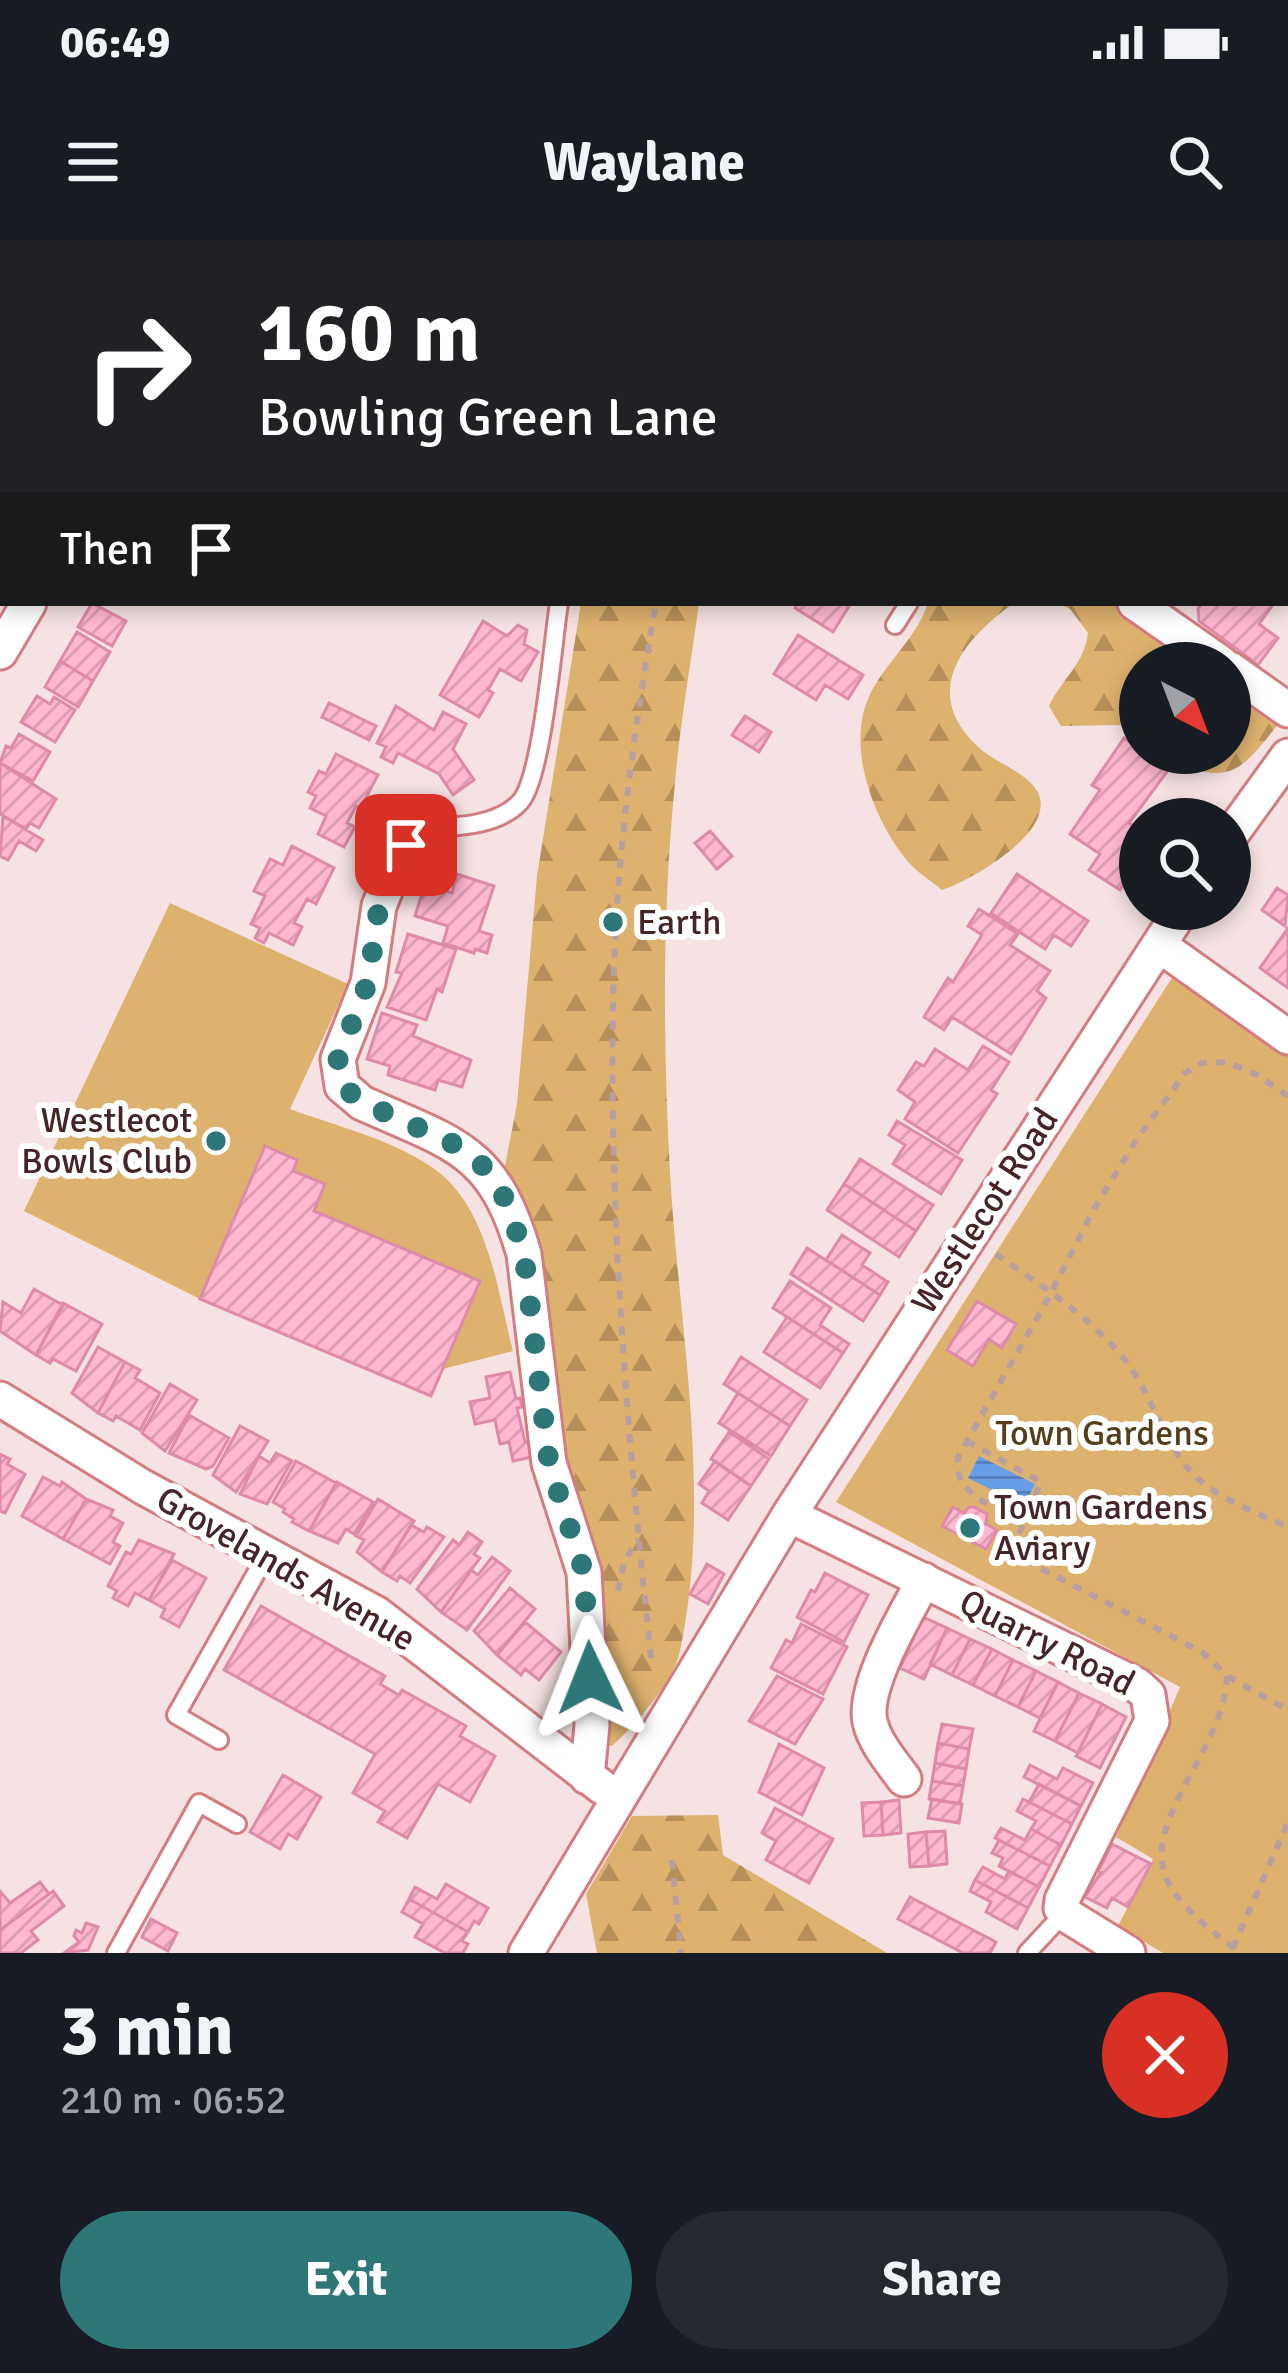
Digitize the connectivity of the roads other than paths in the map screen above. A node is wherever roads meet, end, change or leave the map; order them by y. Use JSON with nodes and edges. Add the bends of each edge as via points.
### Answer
{"nodes":[{"id":1,"x":27,"y":606,"type":"edge"},
{"id":2,"x":559,"y":606,"type":"edge"},
{"id":3,"x":907,"y":606,"type":"edge"},
{"id":4,"x":1139,"y":606,"type":"edge"},
{"id":5,"x":895,"y":625,"type":"dead end"},
{"id":6,"x":1191,"y":642,"type":"edge"},
{"id":7,"x":0,"y":652,"type":"edge"},
{"id":8,"x":1251,"y":684,"type":"edge"},
{"id":9,"x":1288,"y":710,"type":"edge"},
{"id":10,"x":1288,"y":756,"type":"edge"},
{"id":11,"x":1251,"y":807,"type":"edge"},
{"id":12,"x":423,"y":828,"type":"joint"},
{"id":13,"x":1169,"y":930,"type":"edge"},
{"id":14,"x":1159,"y":945,"type":"junction"},
{"id":15,"x":1288,"y":1037,"type":"edge"},
{"id":16,"x":0,"y":1399,"type":"edge"},
{"id":17,"x":789,"y":1515,"type":"junction"},
{"id":18,"x":268,"y":1552,"type":"junction"},
{"id":19,"x":923,"y":1580,"type":"junction"},
{"id":20,"x":219,"y":1739,"type":"dead end"},
{"id":21,"x":587,"y":1777,"type":"junction"},
{"id":22,"x":904,"y":1779,"type":"dead end"},
{"id":23,"x":618,"y":1798,"type":"junction"},
{"id":24,"x":237,"y":1823,"type":"dead end"},
{"id":25,"x":1065,"y":1912,"type":"junction"},
{"id":26,"x":116,"y":1953,"type":"edge"},
{"id":27,"x":526,"y":1953,"type":"edge"},
{"id":28,"x":1027,"y":1953,"type":"edge"},
{"id":29,"x":1129,"y":1953,"type":"edge"}],
"edges":[{"from":1,"to":7,"type":"street"},
{"from":2,"to":12,"type":"lane","via":[[534,772],[520,802],[462,826]]},
{"from":3,"to":5,"type":"lane"},
{"from":4,"to":6,"type":"street"},
{"from":8,"to":9,"type":"street"},
{"from":10,"to":11,"type":"street"},
{"from":12,"to":21,"type":"street","via":[[399,857],[379,906],[371,969],[338,1076],[348,1094],[471,1155],[496,1183],[517,1230],[549,1463],[584,1572]]},
{"from":13,"to":14,"type":"street","name":"Westlecot Road"},
{"from":14,"to":15,"type":"street"},
{"from":14,"to":17,"type":"street","name":"Westlecot Road"},
{"from":16,"to":18,"type":"street","name":"Grovelands Avenue"},
{"from":17,"to":19,"type":"street","name":"Quarry Road"},
{"from":17,"to":23,"type":"street","name":"Westlecot Road"},
{"from":18,"to":20,"type":"lane","via":[[176,1715]]},
{"from":18,"to":21,"type":"street","name":"Grovelands Avenue","via":[[407,1635]]},
{"from":19,"to":22,"type":"street","via":[[869,1706],[880,1745]]},
{"from":19,"to":25,"type":"street","name":"Quarry Road","via":[[1148,1694],[1153,1721],[1062,1900]]},
{"from":21,"to":23,"type":"street","name":"Grovelands Avenue"},
{"from":23,"to":27,"type":"street","name":"Westlecot Road"},
{"from":24,"to":26,"type":"lane","via":[[199,1803]]},
{"from":25,"to":28,"type":"lane"},
{"from":25,"to":29,"type":"street"}]}
